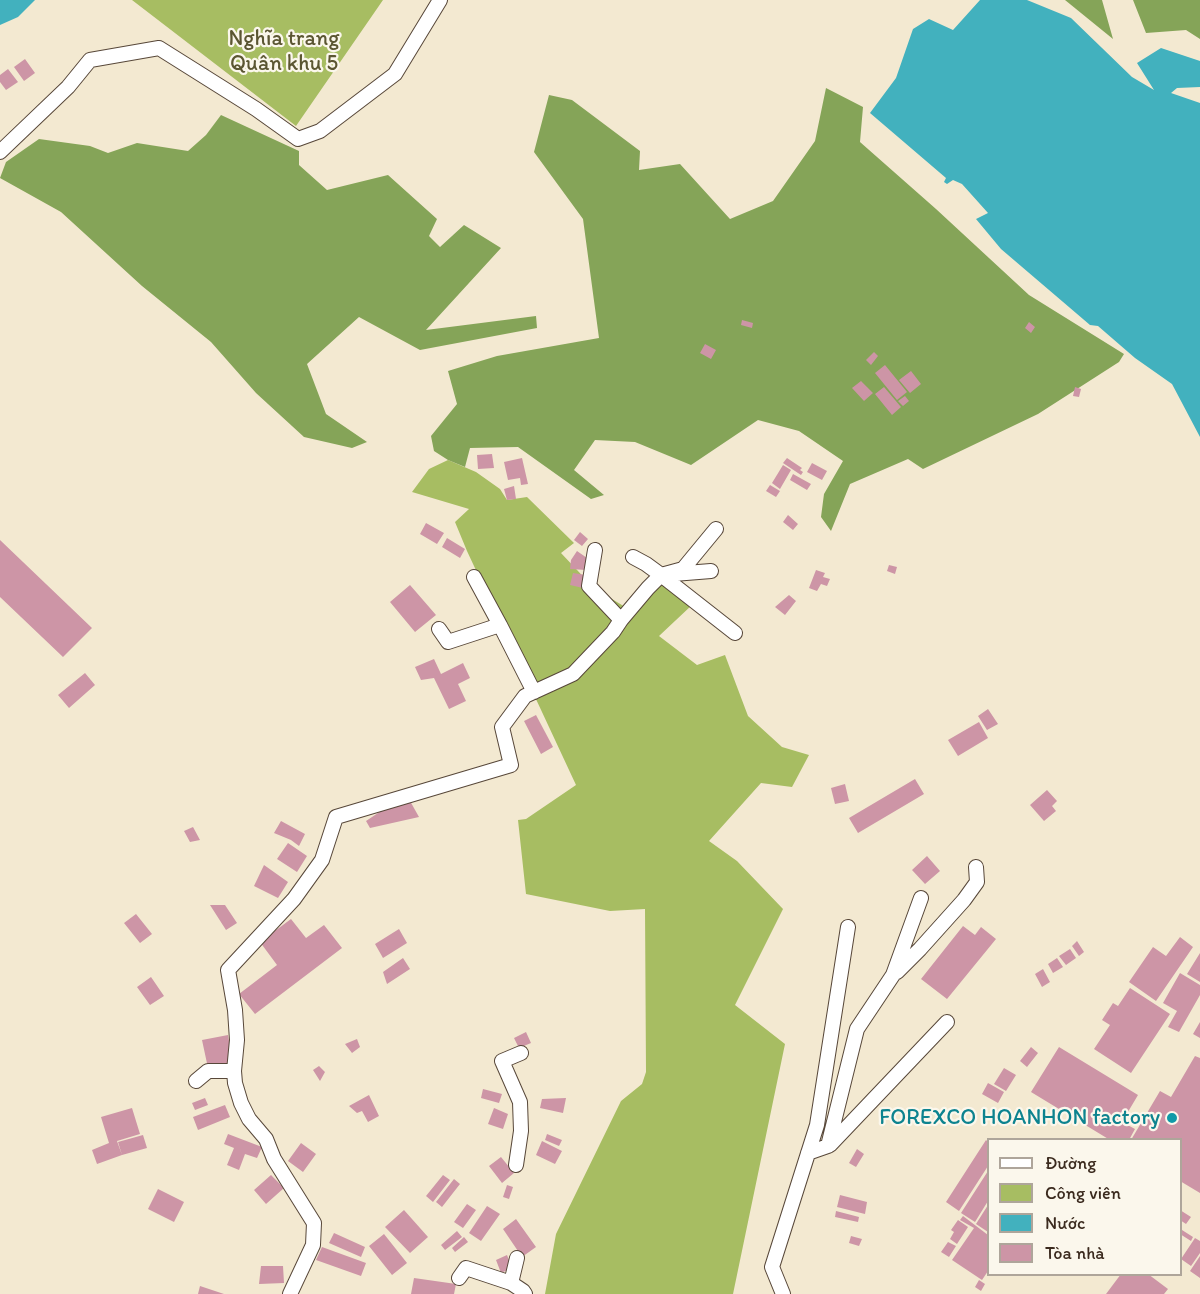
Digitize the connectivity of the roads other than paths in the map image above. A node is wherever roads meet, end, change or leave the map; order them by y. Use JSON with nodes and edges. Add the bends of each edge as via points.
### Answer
{"nodes":[{"id":1,"x":440,"y":0,"type":"edge"},
{"id":2,"x":0,"y":152,"type":"edge"},
{"id":3,"x":716,"y":530,"type":"dead end"},
{"id":4,"x":595,"y":550,"type":"dead end"},
{"id":5,"x":633,"y":557,"type":"dead end"},
{"id":6,"x":711,"y":571,"type":"dead end"},
{"id":7,"x":660,"y":575,"type":"junction"},
{"id":8,"x":474,"y":577,"type":"dead end"},
{"id":9,"x":621,"y":620,"type":"junction"},
{"id":10,"x":500,"y":625,"type":"junction"},
{"id":11,"x":439,"y":629,"type":"dead end"},
{"id":12,"x":735,"y":633,"type":"dead end"},
{"id":13,"x":534,"y":692,"type":"junction"},
{"id":14,"x":976,"y":867,"type":"dead end"},
{"id":15,"x":921,"y":898,"type":"dead end"},
{"id":16,"x":848,"y":927,"type":"dead end"},
{"id":17,"x":893,"y":975,"type":"junction"},
{"id":18,"x":947,"y":1022,"type":"dead end"},
{"id":19,"x":521,"y":1053,"type":"dead end"},
{"id":20,"x":234,"y":1071,"type":"junction"},
{"id":21,"x":196,"y":1081,"type":"dead end"},
{"id":22,"x":828,"y":1146,"type":"junction"},
{"id":23,"x":808,"y":1153,"type":"junction"},
{"id":24,"x":516,"y":1165,"type":"dead end"},
{"id":25,"x":518,"y":1258,"type":"dead end"},
{"id":26,"x":459,"y":1278,"type":"dead end"},
{"id":27,"x":511,"y":1283,"type":"junction"},
{"id":28,"x":290,"y":1294,"type":"edge"},
{"id":29,"x":525,"y":1294,"type":"edge"},
{"id":30,"x":783,"y":1294,"type":"edge"}],
"edges":[{"from":1,"to":2,"type":"street","via":[[395,74],[320,131],[298,140],[159,48],[90,60],[68,87]]},
{"from":3,"to":7,"type":"street","via":[[683,569]]},
{"from":4,"to":9,"type":"street","via":[[589,586]]},
{"from":5,"to":7,"type":"street"},
{"from":6,"to":7,"type":"street"},
{"from":7,"to":9,"type":"street"},
{"from":7,"to":12,"type":"street"},
{"from":8,"to":10,"type":"street"},
{"from":9,"to":13,"type":"street","via":[[573,674]]},
{"from":10,"to":11,"type":"street","via":[[448,642]]},
{"from":10,"to":13,"type":"street"},
{"from":13,"to":20,"type":"street","via":[[525,696],[502,727],[511,765],[336,817],[322,860],[311,876],[228,970],[237,1040]]},
{"from":14,"to":17,"type":"street","via":[[977,882],[964,900]]},
{"from":15,"to":17,"type":"street"},
{"from":16,"to":23,"type":"street","via":[[817,1125]]},
{"from":17,"to":22,"type":"street","via":[[857,1029]]},
{"from":18,"to":22,"type":"street"},
{"from":19,"to":24,"type":"street","via":[[502,1061],[520,1102]]},
{"from":20,"to":21,"type":"street","via":[[207,1071]]},
{"from":20,"to":28,"type":"street","via":[[249,1119],[266,1139],[274,1159],[314,1222],[313,1245]]},
{"from":22,"to":23,"type":"street"},
{"from":23,"to":30,"type":"street","via":[[772,1267]]},
{"from":25,"to":27,"type":"street"},
{"from":26,"to":27,"type":"street","via":[[466,1268]]},
{"from":27,"to":29,"type":"street"}]}
